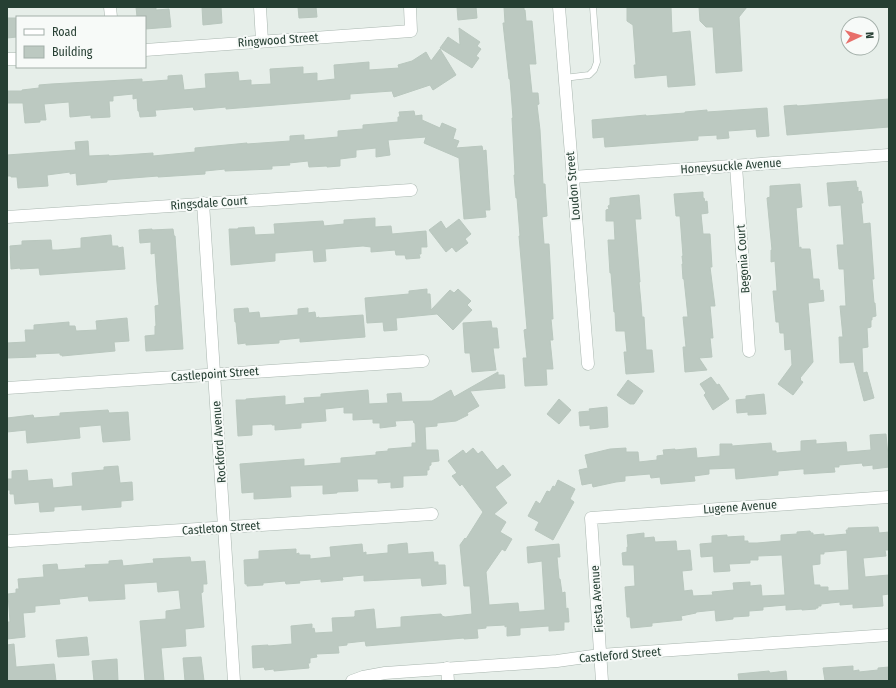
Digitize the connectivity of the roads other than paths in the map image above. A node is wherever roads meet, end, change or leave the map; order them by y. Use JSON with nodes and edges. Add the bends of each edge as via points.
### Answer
{"nodes":[{"id":1,"x":260,"y":7,"type":"edge"},
{"id":2,"x":410,"y":7,"type":"edge"},
{"id":3,"x":559,"y":7,"type":"edge"},
{"id":4,"x":593,"y":7,"type":"edge"},
{"id":5,"x":262,"y":41,"type":"junction"},
{"id":6,"x":146,"y":50,"type":"edge"},
{"id":7,"x":564,"y":78,"type":"junction"},
{"id":8,"x":889,"y":155,"type":"edge"},
{"id":9,"x":736,"y":166,"type":"junction"},
{"id":10,"x":572,"y":177,"type":"junction"},
{"id":11,"x":411,"y":190,"type":"dead end"},
{"id":12,"x":203,"y":203,"type":"junction"},
{"id":13,"x":7,"y":217,"type":"edge"},
{"id":14,"x":749,"y":351,"type":"dead end"},
{"id":15,"x":423,"y":361,"type":"dead end"},
{"id":16,"x":588,"y":364,"type":"dead end"},
{"id":17,"x":214,"y":374,"type":"junction"},
{"id":18,"x":7,"y":388,"type":"edge"},
{"id":19,"x":889,"y":497,"type":"edge"},
{"id":20,"x":432,"y":514,"type":"dead end"},
{"id":21,"x":591,"y":518,"type":"joint"},
{"id":22,"x":224,"y":528,"type":"junction"},
{"id":23,"x":10,"y":542,"type":"dead end"},
{"id":24,"x":889,"y":635,"type":"edge"},
{"id":25,"x":600,"y":655,"type":"junction"},
{"id":26,"x":447,"y":668,"type":"junction"},
{"id":27,"x":234,"y":681,"type":"edge"},
{"id":28,"x":352,"y":681,"type":"edge"},
{"id":29,"x":448,"y":681,"type":"edge"},
{"id":30,"x":602,"y":681,"type":"edge"}],
"edges":[{"from":1,"to":5,"type":"street"},
{"from":2,"to":5,"type":"street","name":"Ringwood Street","via":[[411,31]]},
{"from":3,"to":7,"type":"street","name":"Loudon Street"},
{"from":4,"to":7,"type":"lane","via":[[597,62],[594,70],[589,74]]},
{"from":5,"to":6,"type":"street","name":"Ringwood Street"},
{"from":7,"to":10,"type":"street","name":"Loudon Street"},
{"from":8,"to":9,"type":"street","name":"Honeysuckle Avenue"},
{"from":9,"to":10,"type":"street","name":"Honeysuckle Avenue"},
{"from":9,"to":14,"type":"street","name":"Begonia Court"},
{"from":10,"to":16,"type":"street","name":"Loudon Street"},
{"from":11,"to":12,"type":"street","name":"Ringsdale Court"},
{"from":12,"to":13,"type":"street","name":"Ringsdale Court"},
{"from":12,"to":17,"type":"street","name":"Rockford Avenue"},
{"from":15,"to":17,"type":"street","name":"Castlepoint Street"},
{"from":17,"to":18,"type":"street","name":"Castlepoint Street"},
{"from":17,"to":22,"type":"street","name":"Rockford Avenue"},
{"from":19,"to":21,"type":"street","name":"Lugene Avenue"},
{"from":20,"to":22,"type":"street","name":"Castleton Street"},
{"from":21,"to":25,"type":"street","name":"Fiesta Avenue"},
{"from":22,"to":23,"type":"street","name":"Castleton Street"},
{"from":22,"to":27,"type":"street","name":"Rockford Avenue"},
{"from":24,"to":25,"type":"street","name":"Castleford Street"},
{"from":25,"to":26,"type":"street","name":"Castleford Street","via":[[557,661]]},
{"from":25,"to":30,"type":"street","name":"Fiesta Avenue"},
{"from":26,"to":28,"type":"street","name":"Castleford Street","via":[[385,673]]},
{"from":26,"to":29,"type":"street"}]}
